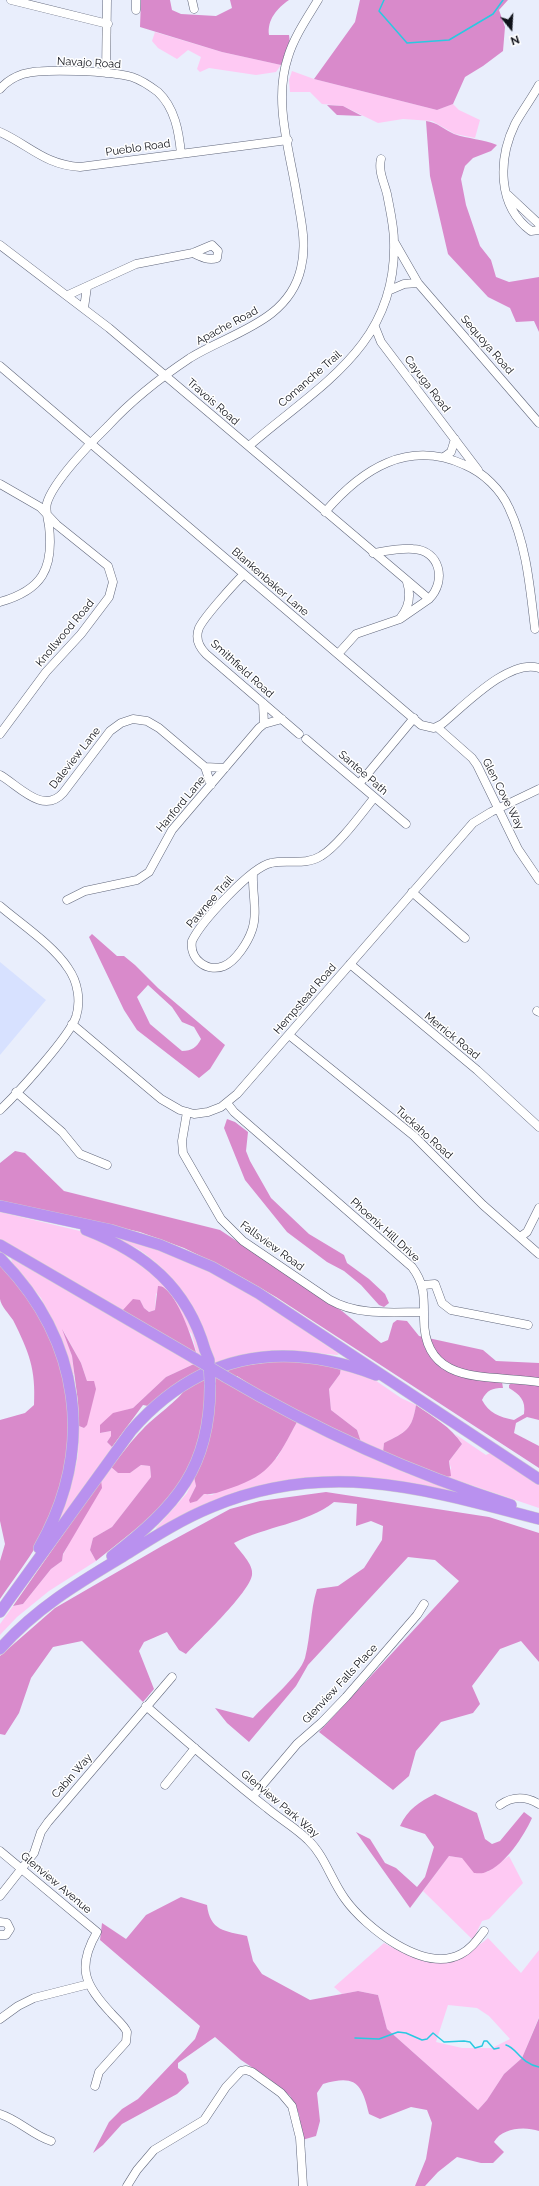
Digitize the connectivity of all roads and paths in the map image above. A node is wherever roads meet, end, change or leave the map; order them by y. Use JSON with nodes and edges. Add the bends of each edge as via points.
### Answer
{"nodes":[{"id":1,"x":11,"y":0,"type":"edge"},
{"id":2,"x":107,"y":0,"type":"edge"},
{"id":3,"x":136,"y":0,"type":"edge"},
{"id":4,"x":192,"y":0,"type":"edge"},
{"id":5,"x":318,"y":0,"type":"edge"},
{"id":6,"x":194,"y":9,"type":"dead end"},
{"id":7,"x":136,"y":10,"type":"dead end"},
{"id":8,"x":108,"y":24,"type":"junction"},
{"id":9,"x":106,"y":73,"type":"junction"},
{"id":10,"x":539,"y":85,"type":"edge"},
{"id":11,"x":0,"y":89,"type":"edge"},
{"id":12,"x":0,"y":132,"type":"edge"},
{"id":13,"x":288,"y":140,"type":"junction"},
{"id":14,"x":180,"y":154,"type":"junction"},
{"id":15,"x":382,"y":159,"type":"dead end"},
{"id":16,"x":506,"y":193,"type":"junction"},
{"id":17,"x":539,"y":224,"type":"edge"},
{"id":18,"x":539,"y":230,"type":"edge"},
{"id":19,"x":394,"y":241,"type":"junction"},
{"id":20,"x":0,"y":245,"type":"edge"},
{"id":21,"x":193,"y":253,"type":"dead end"},
{"id":22,"x":418,"y":283,"type":"junction"},
{"id":23,"x":87,"y":287,"type":"junction"},
{"id":24,"x":390,"y":290,"type":"junction"},
{"id":25,"x":68,"y":295,"type":"junction"},
{"id":26,"x":84,"y":308,"type":"junction"},
{"id":27,"x":375,"y":327,"type":"junction"},
{"id":28,"x":381,"y":342,"type":"junction"},
{"id":29,"x":363,"y":343,"type":"junction"},
{"id":30,"x":0,"y":366,"type":"edge"},
{"id":31,"x":165,"y":376,"type":"junction"},
{"id":32,"x":539,"y":423,"type":"edge"},
{"id":33,"x":455,"y":439,"type":"junction"},
{"id":34,"x":91,"y":444,"type":"junction"},
{"id":35,"x":249,"y":446,"type":"junction"},
{"id":36,"x":444,"y":457,"type":"junction"},
{"id":37,"x":480,"y":472,"type":"junction"},
{"id":38,"x":0,"y":484,"type":"edge"},
{"id":39,"x":325,"y":512,"type":"junction"},
{"id":40,"x":48,"y":516,"type":"junction"},
{"id":41,"x":395,"y":550,"type":"junction"},
{"id":42,"x":373,"y":552,"type":"junction"},
{"id":43,"x":388,"y":566,"type":"junction"},
{"id":44,"x":244,"y":574,"type":"junction"},
{"id":45,"x":407,"y":582,"type":"junction"},
{"id":46,"x":429,"y":599,"type":"junction"},
{"id":47,"x":0,"y":602,"type":"edge"},
{"id":48,"x":400,"y":619,"type":"junction"},
{"id":49,"x":535,"y":629,"type":"dead end"},
{"id":50,"x":338,"y":654,"type":"junction"},
{"id":51,"x":539,"y":668,"type":"edge"},
{"id":52,"x":263,"y":703,"type":"junction"},
{"id":53,"x":414,"y":718,"type":"junction"},
{"id":54,"x":282,"y":719,"type":"junction"},
{"id":55,"x":264,"y":724,"type":"junction"},
{"id":56,"x":437,"y":727,"type":"junction"},
{"id":57,"x":0,"y":734,"type":"edge"},
{"id":58,"x":205,"y":767,"type":"junction"},
{"id":59,"x":225,"y":768,"type":"junction"},
{"id":60,"x":0,"y":775,"type":"edge"},
{"id":61,"x":359,"y":784,"type":"junction"},
{"id":62,"x":211,"y":785,"type":"junction"},
{"id":63,"x":539,"y":789,"type":"edge"},
{"id":64,"x":374,"y":798,"type":"junction"},
{"id":65,"x":498,"y":809,"type":"junction"},
{"id":66,"x":406,"y":824,"type":"dead end"},
{"id":67,"x":253,"y":874,"type":"junction"},
{"id":68,"x":539,"y":880,"type":"edge"},
{"id":69,"x":412,"y":892,"type":"junction"},
{"id":70,"x":67,"y":900,"type":"dead end"},
{"id":71,"x":0,"y":906,"type":"edge"},
{"id":72,"x":465,"y":938,"type":"dead end"},
{"id":73,"x":350,"y":964,"type":"junction"},
{"id":74,"x":72,"y":1024,"type":"junction"},
{"id":75,"x":289,"y":1035,"type":"junction"},
{"id":76,"x":16,"y":1092,"type":"junction"},
{"id":77,"x":227,"y":1103,"type":"junction"},
{"id":78,"x":0,"y":1110,"type":"edge"},
{"id":79,"x":187,"y":1112,"type":"junction"},
{"id":80,"x":539,"y":1127,"type":"edge"},
{"id":81,"x":107,"y":1166,"type":"dead end"},
{"id":82,"x":0,"y":1206,"type":"edge"},
{"id":83,"x":539,"y":1208,"type":"edge"},
{"id":84,"x":29,"y":1212,"type":"junction"},
{"id":85,"x":520,"y":1238,"type":"junction"},
{"id":86,"x":0,"y":1245,"type":"edge"},
{"id":87,"x":539,"y":1254,"type":"edge"},
{"id":88,"x":0,"y":1258,"type":"edge"},
{"id":89,"x":423,"y":1285,"type":"junction"},
{"id":90,"x":424,"y":1312,"type":"junction"},
{"id":91,"x":528,"y":1325,"type":"dead end"},
{"id":92,"x":388,"y":1380,"type":"junction"},
{"id":93,"x":539,"y":1382,"type":"edge"},
{"id":94,"x":539,"y":1479,"type":"edge"},
{"id":95,"x":539,"y":1513,"type":"edge"},
{"id":96,"x":539,"y":1519,"type":"edge"},
{"id":97,"x":424,"y":1604,"type":"dead end"},
{"id":98,"x":45,"y":1606,"type":"junction"},
{"id":99,"x":2,"y":1609,"type":"edge"},
{"id":100,"x":0,"y":1649,"type":"edge"},
{"id":101,"x":172,"y":1677,"type":"dead end"},
{"id":102,"x":146,"y":1706,"type":"junction"},
{"id":103,"x":195,"y":1748,"type":"junction"},
{"id":104,"x":165,"y":1785,"type":"dead end"},
{"id":105,"x":253,"y":1796,"type":"junction"},
{"id":106,"x":539,"y":1804,"type":"edge"},
{"id":107,"x":500,"y":1805,"type":"dead end"},
{"id":108,"x":0,"y":1851,"type":"edge"},
{"id":109,"x":22,"y":1869,"type":"junction"},
{"id":110,"x":0,"y":1896,"type":"edge"},
{"id":111,"x":0,"y":1922,"type":"edge"},
{"id":112,"x":484,"y":1931,"type":"dead end"},
{"id":113,"x":0,"y":1934,"type":"edge"},
{"id":114,"x":89,"y":1984,"type":"junction"},
{"id":115,"x":0,"y":2019,"type":"edge"},
{"id":116,"x":95,"y":2086,"type":"dead end"},
{"id":117,"x":0,"y":2114,"type":"edge"},
{"id":118,"x":51,"y":2141,"type":"dead end"},
{"id":119,"x":127,"y":2186,"type":"edge"},
{"id":120,"x":303,"y":2186,"type":"edge"}],
"edges":[{"from":1,"to":8,"type":"street"},
{"from":2,"to":8,"type":"street"},
{"from":3,"to":7,"type":"street"},
{"from":4,"to":6,"type":"street"},
{"from":5,"to":13,"type":"street","name":"Apache Road","via":[[292,46],[285,68],[282,100]]},
{"from":8,"to":9,"type":"street"},
{"from":9,"to":11,"type":"street","name":"Navajo Road","via":[[33,72],[15,78]]},
{"from":9,"to":14,"type":"street","name":"Navajo Road","via":[[132,77],[159,94],[166,102],[176,124]]},
{"from":10,"to":16,"type":"street","via":[[509,139],[503,173]]},
{"from":12,"to":14,"type":"street","name":"Pueblo Road","via":[[47,160],[69,166],[89,166]]},
{"from":13,"to":14,"type":"street","name":"Pueblo Road"},
{"from":13,"to":31,"type":"street","name":"Apache Road","via":[[303,233],[301,268],[294,286],[281,304],[263,320],[194,356]]},
{"from":15,"to":19,"type":"street","name":"Comanche Trail","via":[[380,169],[390,208]]},
{"from":16,"to":17,"type":"street"},
{"from":16,"to":18,"type":"street","via":[[522,223],[531,232]]},
{"from":19,"to":22,"type":"street","name":"Sequoya Road"},
{"from":19,"to":24,"type":"street","name":"Comanche Trail","via":[[394,270]]},
{"from":20,"to":25,"type":"street","name":"Travois Road"},
{"from":21,"to":23,"type":"street","via":[[136,264]]},
{"from":22,"to":24,"type":"street","via":[[404,284]]},
{"from":22,"to":32,"type":"street","name":"Sequoya Road"},
{"from":23,"to":25,"type":"street"},
{"from":23,"to":26,"type":"street"},
{"from":24,"to":27,"type":"street","name":"Comanche Trail"},
{"from":25,"to":26,"type":"street","name":"Travois Road"},
{"from":26,"to":31,"type":"street","name":"Travois Road"},
{"from":27,"to":28,"type":"street","name":"Cayuga Road"},
{"from":27,"to":29,"type":"street","name":"Comanche Trail"},
{"from":28,"to":29,"type":"street"},
{"from":28,"to":33,"type":"street","name":"Cayuga Road"},
{"from":29,"to":35,"type":"street","name":"Comanche Trail","via":[[335,375]]},
{"from":30,"to":34,"type":"street","name":"Blankenbaker Lane"},
{"from":31,"to":34,"type":"street","name":"Apache Road","via":[[128,406]]},
{"from":31,"to":35,"type":"street","name":"Travois Road"},
{"from":33,"to":36,"type":"street","via":[[450,452]]},
{"from":33,"to":37,"type":"street","name":"Cayuga Road"},
{"from":34,"to":40,"type":"street","name":"Apache Road","via":[[52,493],[46,505]]},
{"from":34,"to":44,"type":"street","name":"Blankenbaker Lane"},
{"from":35,"to":39,"type":"street","name":"Travois Road"},
{"from":36,"to":37,"type":"street"},
{"from":36,"to":39,"type":"street","via":[[413,455],[385,463],[363,475]]},
{"from":37,"to":49,"type":"street","name":"Cayuga Road","via":[[503,498],[515,521],[524,551]]},
{"from":38,"to":40,"type":"street","name":"Knollwood Road","via":[[34,503]]},
{"from":39,"to":42,"type":"street","name":"Travois Road"},
{"from":40,"to":47,"type":"street","name":"Apache Road","via":[[49,556],[46,572],[27,591]]},
{"from":40,"to":57,"type":"street","name":"Knollwood Road","via":[[108,566],[113,576],[112,590],[81,634],[46,672]]},
{"from":41,"to":42,"type":"street"},
{"from":41,"to":43,"type":"street","via":[[391,554]]},
{"from":41,"to":46,"type":"street","via":[[414,549],[431,557],[438,568],[440,579],[436,592]]},
{"from":42,"to":43,"type":"street","name":"Travois Road"},
{"from":43,"to":45,"type":"street","name":"Travois Road"},
{"from":44,"to":50,"type":"street","name":"Blankenbaker Lane"},
{"from":44,"to":52,"type":"street","name":"Smithfield Road","via":[[201,624],[198,641],[206,654]]},
{"from":45,"to":46,"type":"street","name":"Travois Road"},
{"from":45,"to":48,"type":"street","via":[[410,590],[409,601]]},
{"from":46,"to":48,"type":"street"},
{"from":48,"to":50,"type":"street","via":[[356,634]]},
{"from":50,"to":53,"type":"street","name":"Blankenbaker Lane"},
{"from":51,"to":56,"type":"street","via":[[523,667],[499,678]]},
{"from":52,"to":54,"type":"street","name":"Smithfield Road"},
{"from":52,"to":55,"type":"street"},
{"from":53,"to":56,"type":"street","name":"Blankenbaker Lane","via":[[424,726]]},
{"from":53,"to":61,"type":"street"},
{"from":54,"to":55,"type":"street"},
{"from":54,"to":61,"type":"street","name":"Santee Path"},
{"from":55,"to":59,"type":"street","name":"Hanford Lane"},
{"from":56,"to":65,"type":"street","name":"Glen Cove Way","via":[[472,758]]},
{"from":58,"to":59,"type":"street"},
{"from":58,"to":60,"type":"street","name":"Daleview Lane","via":[[153,723],[133,720],[121,723],[110,731],[63,794],[53,801],[37,799]]},
{"from":58,"to":62,"type":"street"},
{"from":59,"to":62,"type":"street","name":"Hanford Lane"},
{"from":61,"to":64,"type":"street","name":"Santee Path"},
{"from":62,"to":70,"type":"street","name":"Hanford Lane","via":[[168,835],[144,876],[137,880],[77,893]]},
{"from":63,"to":65,"type":"street","name":"Hempstead Road"},
{"from":64,"to":66,"type":"street","name":"Santee Path"},
{"from":64,"to":67,"type":"street","name":"Pawnee Trail","via":[[321,856],[308,861],[270,863]]},
{"from":65,"to":68,"type":"street","name":"Glen Cove Way","via":[[524,860]]},
{"from":65,"to":69,"type":"street","name":"Hempstead Road","via":[[473,823]]},
{"from":67,"to":67,"type":"street","name":"Pawnee Trail","via":[[241,882],[194,936],[192,950],[204,966],[217,968],[230,963],[249,938],[254,922]]},
{"from":69,"to":72,"type":"street"},
{"from":69,"to":73,"type":"street","name":"Hempstead Road"},
{"from":71,"to":74,"type":"street","via":[[54,952],[70,971],[78,997],[78,1009]]},
{"from":73,"to":75,"type":"street","name":"Hempstead Road"},
{"from":73,"to":80,"type":"street","name":"Merrick Road","via":[[477,1070]]},
{"from":74,"to":76,"type":"street"},
{"from":74,"to":79,"type":"street","name":"Hempstead Road","via":[[161,1099]]},
{"from":75,"to":77,"type":"street","name":"Hempstead Road"},
{"from":75,"to":85,"type":"street","name":"Tuckaho Road","via":[[414,1136]]},
{"from":76,"to":78,"type":"street"},
{"from":76,"to":81,"type":"street","via":[[62,1132],[80,1154]]},
{"from":77,"to":79,"type":"street","name":"Hempstead Road","via":[[208,1112]]},
{"from":77,"to":89,"type":"street","name":"Phoenix Hill Drive","via":[[238,1116],[408,1263],[418,1274]]},
{"from":79,"to":90,"type":"street","name":"Fallsview Road","via":[[182,1141],[183,1153],[216,1211],[232,1231],[343,1307],[367,1312]]},
{"from":82,"to":84,"type":"highway"},
{"from":83,"to":85,"type":"street","via":[[527,1232]]},
{"from":84,"to":92,"type":"highway","via":[[142,1239],[212,1266],[258,1293]]},
{"from":84,"to":98,"type":"highway","bridge":true,"via":[[36,1217],[103,1237],[150,1264],[167,1280],[192,1316],[208,1360],[210,1383],[209,1419],[203,1443],[194,1469],[173,1501],[141,1533],[50,1598]]},
{"from":85,"to":87,"type":"street","name":"Tuckaho Road"},
{"from":86,"to":95,"type":"highway","bridge":true,"via":[[315,1426],[406,1468]]},
{"from":88,"to":99,"type":"highway","via":[[28,1289],[52,1330],[67,1371],[74,1422],[72,1459],[62,1499],[46,1536]]},
{"from":89,"to":90,"type":"street","name":"Phoenix Hill Drive"},
{"from":89,"to":91,"type":"street","via":[[435,1284],[442,1303],[451,1310]]},
{"from":90,"to":93,"type":"street","name":"Phoenix Hill Drive","via":[[426,1339],[436,1358],[449,1369],[464,1375]]},
{"from":92,"to":94,"type":"highway"},
{"from":92,"to":99,"type":"highway","via":[[336,1361],[282,1355],[232,1363],[180,1386],[153,1408],[131,1431]]},
{"from":96,"to":98,"type":"highway","via":[[394,1485],[348,1481],[287,1486],[234,1499],[189,1518]]},
{"from":97,"to":105,"type":"street","name":"Glenview Falls Place","via":[[346,1698],[297,1744]]},
{"from":98,"to":100,"type":"highway"},
{"from":101,"to":102,"type":"street","name":"Cabin Way"},
{"from":102,"to":103,"type":"street","name":"Glenview Park Way"},
{"from":102,"to":109,"type":"street","name":"Cabin Way","via":[[48,1822],[41,1832],[34,1854]]},
{"from":103,"to":104,"type":"street"},
{"from":103,"to":105,"type":"street","name":"Glenview Park Way"},
{"from":105,"to":112,"type":"street","name":"Glenview Park Way","via":[[309,1840],[323,1858],[340,1892],[356,1912],[396,1944],[419,1954],[445,1958],[460,1955],[472,1946]]},
{"from":106,"to":107,"type":"street","via":[[520,1797]]},
{"from":108,"to":109,"type":"street","name":"Glenview Avenue"},
{"from":109,"to":110,"type":"street","name":"Cabin Way"},
{"from":109,"to":114,"type":"street","name":"Glenview Avenue","via":[[97,1932],[85,1961]]},
{"from":111,"to":113,"type":"street","via":[[7,1923],[10,1929],[6,1934]]},
{"from":114,"to":115,"type":"street","via":[[34,1998]]},
{"from":114,"to":116,"type":"street","via":[[125,2028],[127,2035],[126,2042],[99,2072]]},
{"from":117,"to":118,"type":"street","via":[[40,2138]]},
{"from":119,"to":120,"type":"street","via":[[154,2150],[204,2120],[226,2087],[242,2071],[252,2072],[281,2092],[292,2106],[300,2138]]}]}
